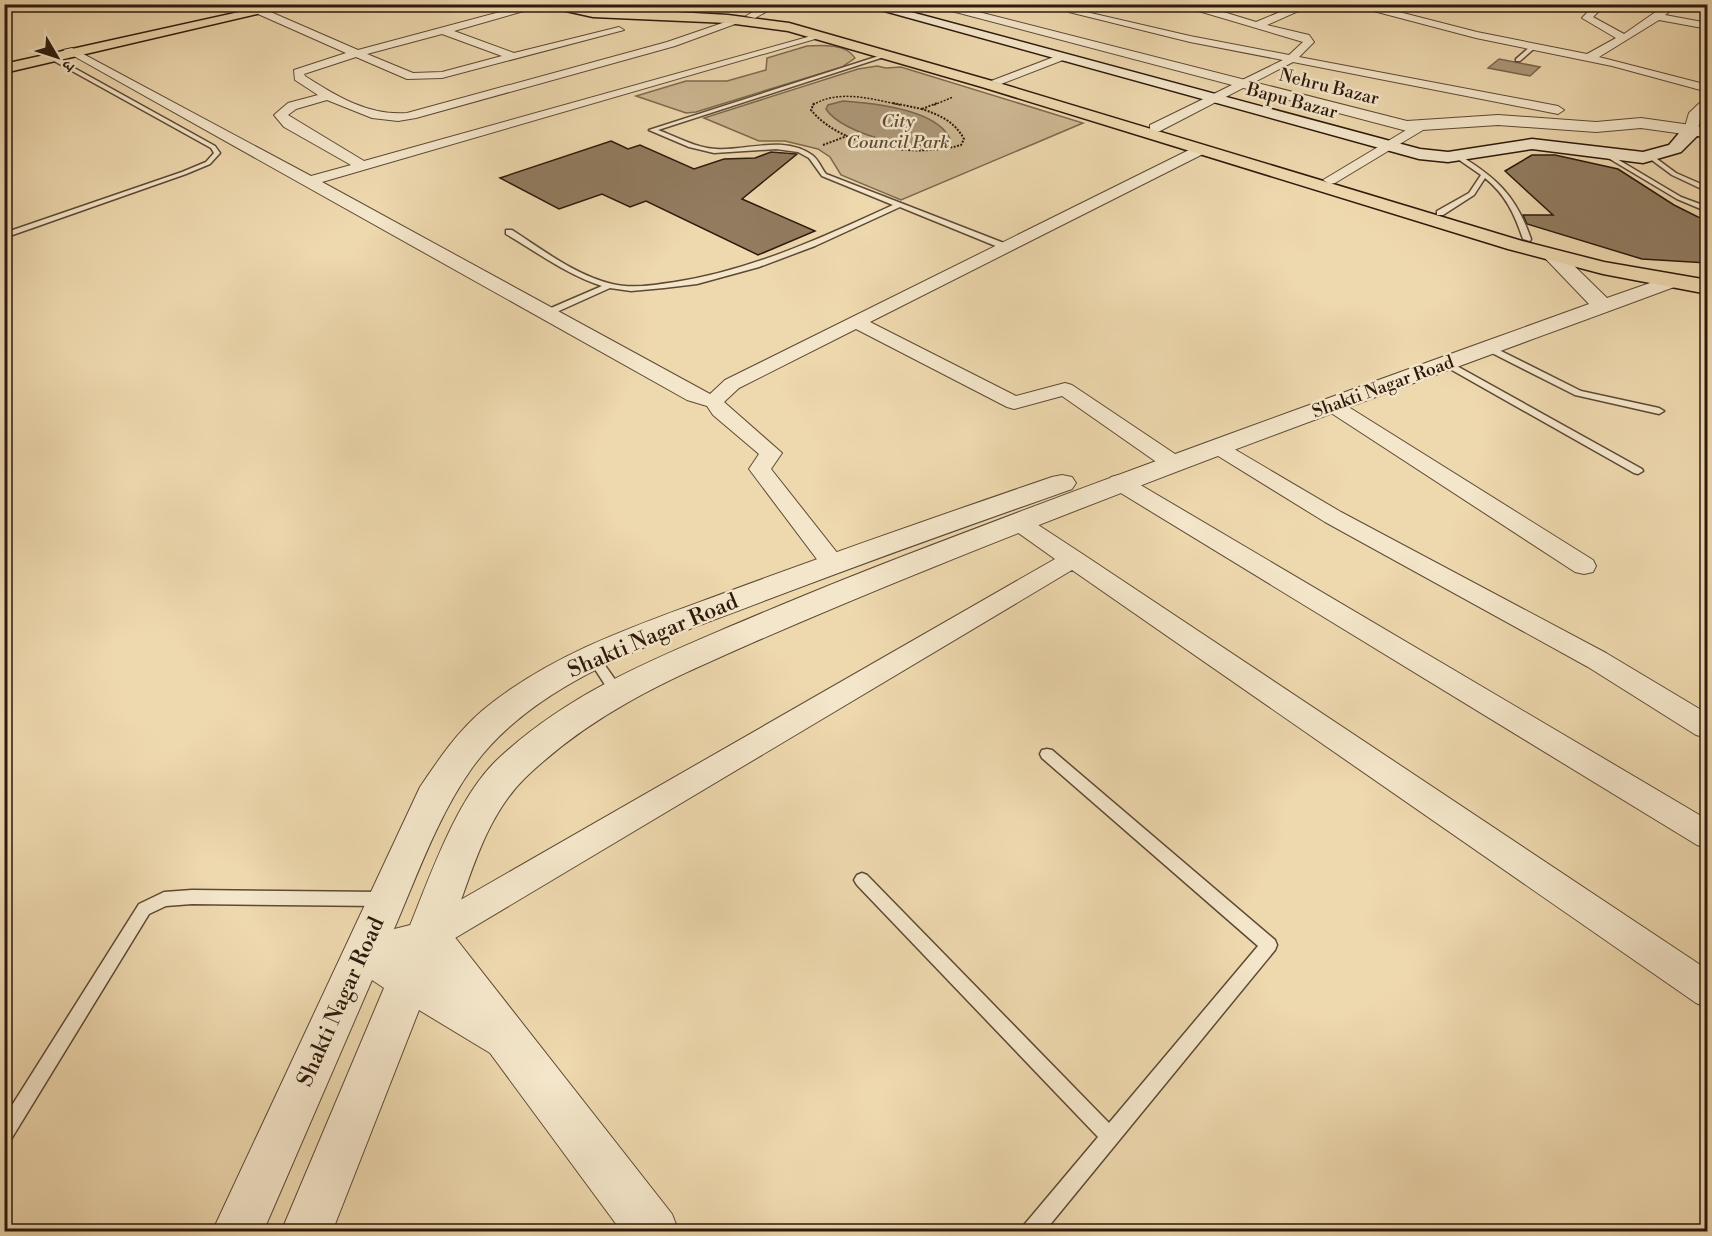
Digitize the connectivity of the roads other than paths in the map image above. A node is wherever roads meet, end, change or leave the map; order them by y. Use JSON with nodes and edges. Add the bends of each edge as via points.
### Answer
{"nodes":[{"id":1,"x":294,"y":4,"type":"edge"},
{"id":2,"x":540,"y":4,"type":"edge"},
{"id":3,"x":569,"y":4,"type":"edge"},
{"id":4,"x":775,"y":4,"type":"edge"},
{"id":5,"x":865,"y":4,"type":"edge"},
{"id":6,"x":1179,"y":4,"type":"edge"},
{"id":7,"x":1310,"y":4,"type":"edge"},
{"id":8,"x":1352,"y":4,"type":"edge"},
{"id":9,"x":1601,"y":4,"type":"edge"},
{"id":10,"x":1674,"y":4,"type":"edge"},
{"id":11,"x":932,"y":5,"type":"edge"},
{"id":12,"x":259,"y":7,"type":"edge"},
{"id":13,"x":1073,"y":10,"type":"dead end"},
{"id":14,"x":1429,"y":11,"type":"dead end"},
{"id":15,"x":593,"y":13,"type":"junction"},
{"id":16,"x":1657,"y":17,"type":"junction"},
{"id":17,"x":746,"y":18,"type":"junction"},
{"id":18,"x":1435,"y":23,"type":"junction"},
{"id":19,"x":1256,"y":26,"type":"junction"},
{"id":20,"x":1707,"y":26,"type":"edge"},
{"id":21,"x":444,"y":31,"type":"junction"},
{"id":22,"x":818,"y":35,"type":"junction"},
{"id":23,"x":650,"y":38,"type":"dead end"},
{"id":24,"x":1624,"y":38,"type":"junction"},
{"id":25,"x":671,"y":44,"type":"junction"},
{"id":26,"x":1534,"y":46,"type":"junction"},
{"id":27,"x":485,"y":47,"type":"junction"},
{"id":28,"x":71,"y":52,"type":"junction"},
{"id":29,"x":464,"y":52,"type":"dead end"},
{"id":30,"x":354,"y":54,"type":"junction"},
{"id":31,"x":887,"y":55,"type":"junction"},
{"id":32,"x":50,"y":57,"type":"junction"},
{"id":33,"x":513,"y":57,"type":"junction"},
{"id":34,"x":1590,"y":57,"type":"junction"},
{"id":35,"x":1059,"y":58,"type":"junction"},
{"id":36,"x":1290,"y":58,"type":"junction"},
{"id":37,"x":1518,"y":60,"type":"dead end"},
{"id":38,"x":726,"y":61,"type":"junction"},
{"id":39,"x":4,"y":64,"type":"edge"},
{"id":40,"x":412,"y":65,"type":"dead end"},
{"id":41,"x":4,"y":69,"type":"edge"},
{"id":42,"x":392,"y":70,"type":"junction"},
{"id":43,"x":997,"y":81,"type":"junction"},
{"id":44,"x":1244,"y":85,"type":"junction"},
{"id":45,"x":1707,"y":90,"type":"edge"},
{"id":46,"x":328,"y":96,"type":"junction"},
{"id":47,"x":1707,"y":99,"type":"edge"},
{"id":48,"x":1213,"y":100,"type":"junction"},
{"id":49,"x":1558,"y":110,"type":"dead end"},
{"id":50,"x":1419,"y":127,"type":"junction"},
{"id":51,"x":1155,"y":128,"type":"junction"},
{"id":52,"x":1695,"y":134,"type":"edge"},
{"id":53,"x":1707,"y":142,"type":"edge"},
{"id":54,"x":1386,"y":147,"type":"junction"},
{"id":55,"x":1200,"y":150,"type":"junction"},
{"id":56,"x":1607,"y":155,"type":"junction"},
{"id":57,"x":1457,"y":156,"type":"junction"},
{"id":58,"x":1651,"y":157,"type":"junction"},
{"id":59,"x":363,"y":166,"type":"junction"},
{"id":60,"x":1485,"y":174,"type":"junction"},
{"id":61,"x":1330,"y":180,"type":"junction"},
{"id":62,"x":310,"y":181,"type":"junction"},
{"id":63,"x":1707,"y":190,"type":"edge"},
{"id":64,"x":897,"y":206,"type":"junction"},
{"id":65,"x":1707,"y":210,"type":"edge"},
{"id":66,"x":1440,"y":213,"type":"junction"},
{"id":67,"x":509,"y":232,"type":"dead end"},
{"id":68,"x":4,"y":236,"type":"edge"},
{"id":69,"x":1527,"y":239,"type":"junction"},
{"id":70,"x":1006,"y":247,"type":"junction"},
{"id":71,"x":1553,"y":256,"type":"junction"},
{"id":72,"x":1707,"y":276,"type":"edge"},
{"id":73,"x":1670,"y":282,"type":"junction"},
{"id":74,"x":609,"y":286,"type":"junction"},
{"id":75,"x":1707,"y":287,"type":"edge"},
{"id":76,"x":1603,"y":306,"type":"junction"},
{"id":77,"x":547,"y":313,"type":"junction"},
{"id":78,"x":857,"y":322,"type":"junction"},
{"id":79,"x":1489,"y":348,"type":"junction"},
{"id":80,"x":1446,"y":363,"type":"junction"},
{"id":81,"x":714,"y":402,"type":"junction"},
{"id":82,"x":1332,"y":405,"type":"junction"},
{"id":83,"x":1659,"y":411,"type":"dead end"},
{"id":84,"x":1217,"y":447,"type":"junction"},
{"id":85,"x":1168,"y":465,"type":"junction"},
{"id":86,"x":1638,"y":471,"type":"dead end"},
{"id":87,"x":1119,"y":482,"type":"junction"},
{"id":88,"x":1018,"y":522,"type":"junction"},
{"id":89,"x":1072,"y":560,"type":"junction"},
{"id":90,"x":834,"y":564,"type":"junction"},
{"id":91,"x":1584,"y":566,"type":"dead end"},
{"id":92,"x":593,"y":657,"type":"junction"},
{"id":93,"x":616,"y":690,"type":"junction"},
{"id":94,"x":1706,"y":727,"type":"edge"},
{"id":95,"x":1047,"y":754,"type":"dead end"},
{"id":96,"x":1707,"y":836,"type":"edge"},
{"id":97,"x":862,"y":880,"type":"dead end"},
{"id":98,"x":387,"y":899,"type":"junction"},
{"id":99,"x":428,"y":936,"type":"junction"},
{"id":100,"x":363,"y":951,"type":"junction"},
{"id":101,"x":410,"y":981,"type":"junction"},
{"id":102,"x":1707,"y":991,"type":"edge"},
{"id":103,"x":509,"y":1042,"type":"junction"},
{"id":104,"x":4,"y":1135,"type":"edge"},
{"id":105,"x":1110,"y":1137,"type":"junction"},
{"id":106,"x":237,"y":1232,"type":"edge"},
{"id":107,"x":306,"y":1232,"type":"edge"},
{"id":108,"x":654,"y":1232,"type":"edge"},
{"id":109,"x":1031,"y":1232,"type":"edge"}],
"edges":[{"from":1,"to":12,"type":"highway"},
{"from":2,"to":15,"type":"highway"},
{"from":2,"to":21,"type":"street"},
{"from":3,"to":17,"type":"highway"},
{"from":4,"to":17,"type":"street"},
{"from":5,"to":35,"type":"main road","name":"Bapu Bazar"},
{"from":6,"to":19,"type":"street"},
{"from":7,"to":19,"type":"street"},
{"from":8,"to":18,"type":"street"},
{"from":9,"to":24,"type":"street","via":[[1587,18]]},
{"from":10,"to":16,"type":"street"},
{"from":11,"to":44,"type":"street","name":"Nehru Bazar"},
{"from":12,"to":28,"type":"highway"},
{"from":12,"to":30,"type":"street"},
{"from":13,"to":36,"type":"street"},
{"from":14,"to":18,"type":"street"},
{"from":15,"to":17,"type":"highway"},
{"from":15,"to":33,"type":"street","via":[[592,18],[625,31]]},
{"from":16,"to":20,"type":"street"},
{"from":16,"to":24,"type":"street"},
{"from":17,"to":22,"type":"highway"},
{"from":17,"to":25,"type":"street"},
{"from":17,"to":43,"type":"highway","via":[[821,28]]},
{"from":18,"to":26,"type":"street"},
{"from":19,"to":36,"type":"street","via":[[1305,37],[1309,42]]},
{"from":21,"to":27,"type":"street"},
{"from":21,"to":30,"type":"street"},
{"from":22,"to":31,"type":"highway"},
{"from":22,"to":38,"type":"street"},
{"from":23,"to":25,"type":"street"},
{"from":24,"to":34,"type":"street"},
{"from":25,"to":38,"type":"street"},
{"from":25,"to":46,"type":"street","via":[[399,118],[378,116]]},
{"from":26,"to":34,"type":"street"},
{"from":26,"to":37,"type":"lane"},
{"from":27,"to":29,"type":"street"},
{"from":27,"to":33,"type":"street"},
{"from":28,"to":32,"type":"highway"},
{"from":28,"to":62,"type":"street"},
{"from":30,"to":42,"type":"street"},
{"from":30,"to":46,"type":"street","via":[[298,72],[299,78]]},
{"from":31,"to":55,"type":"highway"},
{"from":31,"to":64,"type":"lane","via":[[652,130],[713,151],[766,147],[802,153],[810,156],[824,175]]},
{"from":32,"to":39,"type":"highway"},
{"from":32,"to":41,"type":"highway"},
{"from":32,"to":68,"type":"lane","via":[[213,147],[217,153],[208,163],[184,173]]},
{"from":33,"to":42,"type":"street","via":[[431,77],[411,77]]},
{"from":34,"to":45,"type":"street"},
{"from":35,"to":43,"type":"street"},
{"from":35,"to":48,"type":"main road","name":"Bapu Bazar"},
{"from":36,"to":44,"type":"street"},
{"from":36,"to":49,"type":"street"},
{"from":38,"to":59,"type":"street"},
{"from":40,"to":42,"type":"street"},
{"from":43,"to":51,"type":"highway"},
{"from":44,"to":48,"type":"street"},
{"from":44,"to":50,"type":"street","name":"Nehru Bazar"},
{"from":46,"to":59,"type":"street","via":[[292,106],[280,115]]},
{"from":47,"to":52,"type":"street","via":[[1695,113]]},
{"from":48,"to":51,"type":"street"},
{"from":48,"to":54,"type":"main road","name":"Bapu Bazar"},
{"from":50,"to":52,"type":"street","name":"Nehru Bazar","via":[[1498,120],[1596,127],[1641,123]]},
{"from":50,"to":54,"type":"street"},
{"from":51,"to":61,"type":"highway"},
{"from":52,"to":53,"type":"main road"},
{"from":52,"to":58,"type":"main road","name":"Bapu Bazar","via":[[1671,150]]},
{"from":54,"to":57,"type":"main road","name":"Bapu Bazar","via":[[1430,156]]},
{"from":54,"to":61,"type":"street"},
{"from":55,"to":70,"type":"street"},
{"from":55,"to":71,"type":"highway"},
{"from":56,"to":57,"type":"main road","name":"Bapu Bazar","via":[[1522,144]]},
{"from":56,"to":58,"type":"main road","name":"Bapu Bazar"},
{"from":56,"to":65,"type":"lane"},
{"from":57,"to":60,"type":"lane"},
{"from":58,"to":63,"type":"lane"},
{"from":59,"to":62,"type":"street"},
{"from":60,"to":66,"type":"lane","via":[[1472,194]]},
{"from":60,"to":69,"type":"lane","via":[[1512,201]]},
{"from":61,"to":66,"type":"highway"},
{"from":62,"to":77,"type":"street"},
{"from":64,"to":70,"type":"lane"},
{"from":64,"to":74,"type":"lane","via":[[779,259],[738,273],[657,286]]},
{"from":66,"to":69,"type":"highway"},
{"from":67,"to":74,"type":"lane"},
{"from":69,"to":72,"type":"highway","via":[[1628,263]]},
{"from":70,"to":78,"type":"street"},
{"from":71,"to":73,"type":"highway"},
{"from":71,"to":76,"type":"street"},
{"from":73,"to":75,"type":"highway"},
{"from":73,"to":76,"type":"street","name":"Shakti Nagar Road"},
{"from":74,"to":77,"type":"lane"},
{"from":76,"to":79,"type":"street","name":"Shakti Nagar Road"},
{"from":77,"to":81,"type":"street","via":[[694,396]]},
{"from":78,"to":81,"type":"street","via":[[732,384]]},
{"from":78,"to":85,"type":"street","via":[[1014,403],[1065,389]]},
{"from":79,"to":80,"type":"street","name":"Shakti Nagar Road"},
{"from":79,"to":83,"type":"lane","via":[[1578,393]]},
{"from":80,"to":82,"type":"street","name":"Shakti Nagar Road"},
{"from":80,"to":86,"type":"lane"},
{"from":81,"to":90,"type":"street","via":[[771,453],[760,469]]},
{"from":82,"to":84,"type":"street","name":"Shakti Nagar Road"},
{"from":82,"to":91,"type":"street"},
{"from":84,"to":85,"type":"street","name":"Shakti Nagar Road"},
{"from":84,"to":94,"type":"street","via":[[1333,517],[1597,660]]},
{"from":85,"to":87,"type":"street","name":"Shakti Nagar Road"},
{"from":85,"to":90,"type":"street","name":"Shakti Nagar Road","via":[[1104,468]]},
{"from":87,"to":88,"type":"street","name":"Shakti Nagar Road"},
{"from":87,"to":96,"type":"street"},
{"from":88,"to":89,"type":"street"},
{"from":88,"to":93,"type":"street","name":"Shakti Nagar Road","via":[[834,595]]},
{"from":89,"to":99,"type":"street"},
{"from":89,"to":102,"type":"street"},
{"from":90,"to":92,"type":"street","name":"Shakti Nagar Road"},
{"from":92,"to":93,"type":"lane"},
{"from":92,"to":98,"type":"street","name":"Shakti Nagar Road","via":[[526,696],[458,756],[433,798]]},
{"from":93,"to":99,"type":"street","name":"Shakti Nagar Road","via":[[552,733],[490,792],[476,816]]},
{"from":95,"to":105,"type":"lane","via":[[1269,945]]},
{"from":97,"to":105,"type":"lane"},
{"from":98,"to":100,"type":"street","name":"Shakti Nagar Road"},
{"from":98,"to":104,"type":"lane","via":[[192,897],[164,899],[144,909]]},
{"from":99,"to":100,"type":"street"},
{"from":99,"to":101,"type":"street","name":"Shakti Nagar Road"},
{"from":99,"to":103,"type":"street"},
{"from":100,"to":101,"type":"street"},
{"from":100,"to":106,"type":"street","name":"Shakti Nagar Road"},
{"from":101,"to":103,"type":"street"},
{"from":101,"to":107,"type":"street","name":"Shakti Nagar Road"},
{"from":103,"to":108,"type":"street"},
{"from":105,"to":109,"type":"lane"}]}
